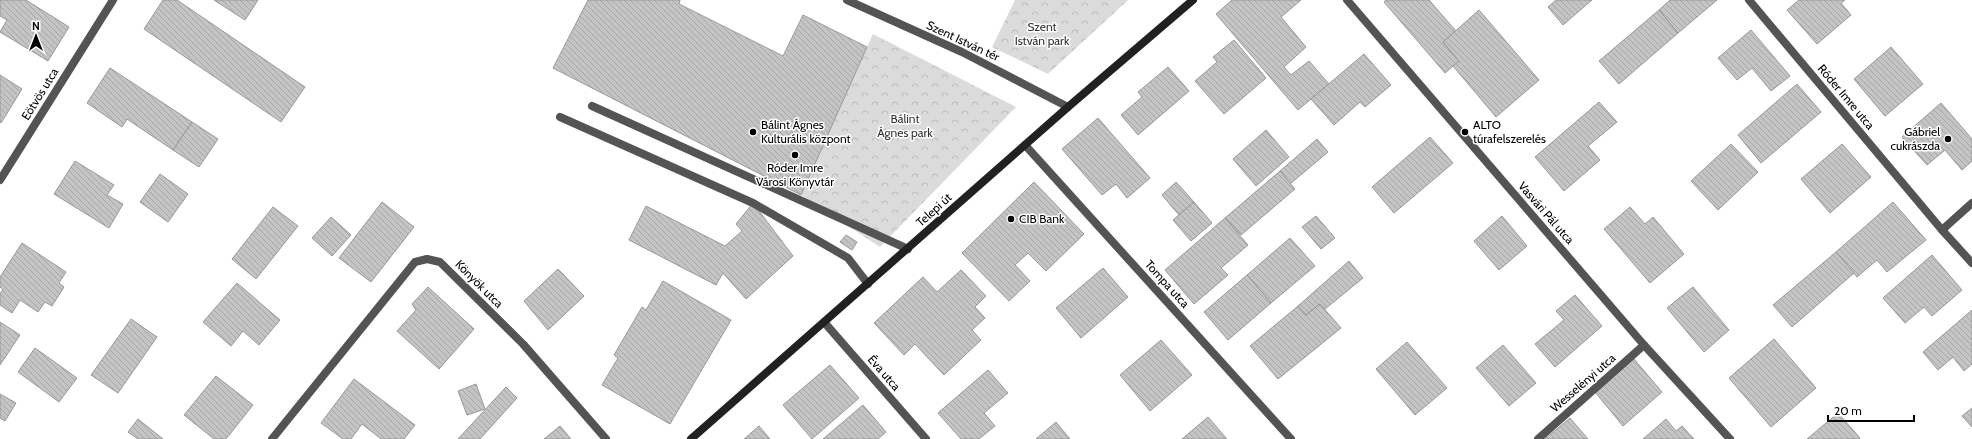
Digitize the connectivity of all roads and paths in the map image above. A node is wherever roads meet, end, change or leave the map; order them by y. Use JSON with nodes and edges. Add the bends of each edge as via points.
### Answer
{"nodes":[{"id":1,"x":113,"y":0,"type":"edge"},
{"id":2,"x":847,"y":0,"type":"edge"},
{"id":3,"x":1193,"y":0,"type":"edge"},
{"id":4,"x":1347,"y":0,"type":"edge"},
{"id":5,"x":1749,"y":0,"type":"edge"},
{"id":6,"x":592,"y":106,"type":"dead end"},
{"id":7,"x":1068,"y":107,"type":"junction"},
{"id":8,"x":560,"y":117,"type":"dead end"},
{"id":9,"x":1025,"y":145,"type":"junction"},
{"id":10,"x":0,"y":180,"type":"edge"},
{"id":11,"x":1972,"y":203,"type":"edge"},
{"id":12,"x":1942,"y":230,"type":"junction"},
{"id":13,"x":908,"y":249,"type":"junction"},
{"id":14,"x":1972,"y":262,"type":"edge"},
{"id":15,"x":868,"y":284,"type":"junction"},
{"id":16,"x":824,"y":322,"type":"junction"},
{"id":17,"x":1644,"y":345,"type":"junction"},
{"id":18,"x":272,"y":439,"type":"edge"},
{"id":19,"x":606,"y":439,"type":"edge"},
{"id":20,"x":691,"y":439,"type":"edge"},
{"id":21,"x":926,"y":439,"type":"edge"},
{"id":22,"x":1291,"y":439,"type":"edge"},
{"id":23,"x":1538,"y":439,"type":"edge"},
{"id":24,"x":1730,"y":439,"type":"edge"}],
"edges":[{"from":1,"to":10,"type":"street","name":"Eötvös utca"},
{"from":2,"to":7,"type":"street","name":"Szent István tér","via":[[962,52]]},
{"from":3,"to":7,"type":"main road","name":"Telepi út"},
{"from":4,"to":17,"type":"street","name":"Vasvári Pál utca"},
{"from":5,"to":12,"type":"street","name":"Róder Imre utca"},
{"from":6,"to":13,"type":"street"},
{"from":7,"to":9,"type":"main road","name":"Telepi út"},
{"from":8,"to":15,"type":"street","via":[[753,203],[848,258]]},
{"from":9,"to":13,"type":"main road","name":"Telepi út"},
{"from":9,"to":22,"type":"street","name":"Tompa utca"},
{"from":11,"to":12,"type":"street"},
{"from":12,"to":14,"type":"street","name":"Róder Imre utca"},
{"from":13,"to":15,"type":"main road","name":"Telepi út"},
{"from":15,"to":16,"type":"main road","name":"Telepi út"},
{"from":16,"to":20,"type":"main road","name":"Telepi út"},
{"from":16,"to":21,"type":"street","name":"Éva utca"},
{"from":17,"to":23,"type":"street","name":"Wesselényi utca"},
{"from":17,"to":24,"type":"street","name":"Vasvári Pál utca"},
{"from":18,"to":19,"type":"street","name":"Könyök utca","via":[[415,262],[427,259],[440,262],[523,344]]}]}
